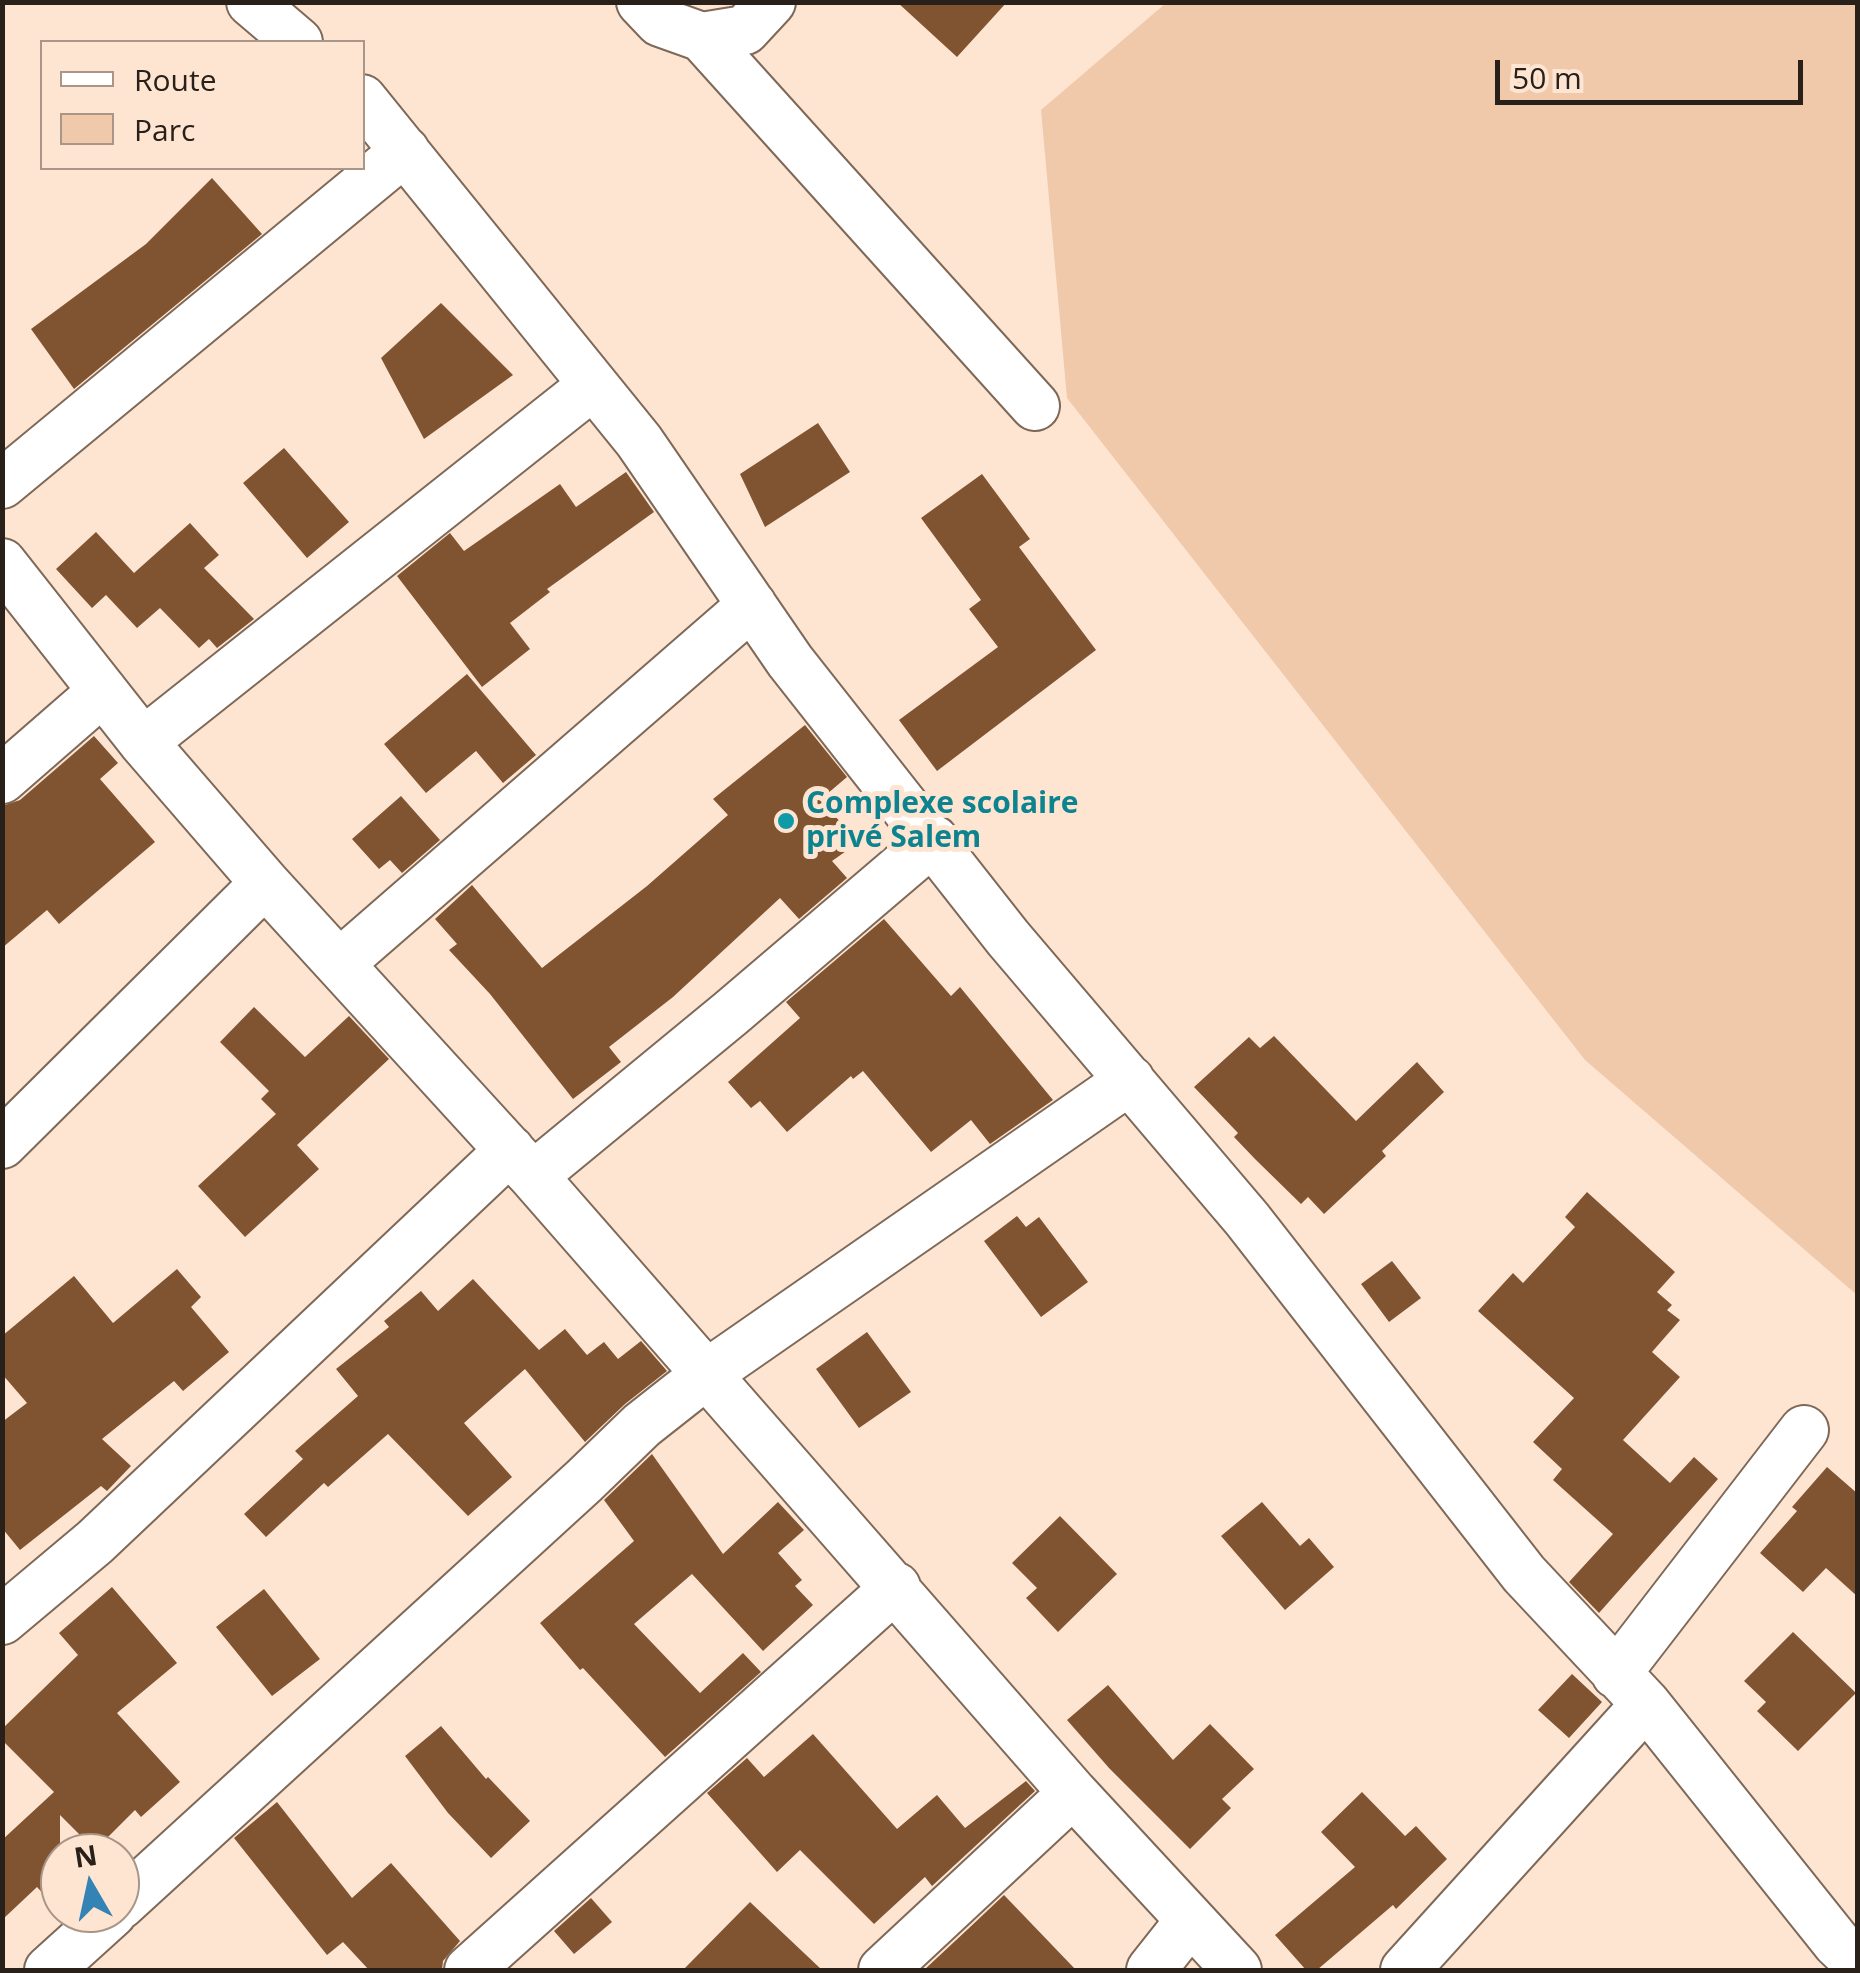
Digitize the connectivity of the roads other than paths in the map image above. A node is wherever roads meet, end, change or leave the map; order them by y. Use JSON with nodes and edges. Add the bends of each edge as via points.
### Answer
{"nodes":[{"id":1,"x":251,"y":2,"type":"edge"},
{"id":2,"x":641,"y":2,"type":"edge"},
{"id":3,"x":772,"y":2,"type":"edge"},
{"id":4,"x":702,"y":37,"type":"junction"},
{"id":5,"x":296,"y":40,"type":"edge"},
{"id":6,"x":365,"y":103,"type":"edge"},
{"id":7,"x":405,"y":151,"type":"junction"},
{"id":8,"x":592,"y":386,"type":"junction"},
{"id":9,"x":1035,"y":406,"type":"dead end"},
{"id":10,"x":2,"y":484,"type":"edge"},
{"id":11,"x":2,"y":564,"type":"edge"},
{"id":12,"x":752,"y":605,"type":"junction"},
{"id":13,"x":103,"y":691,"type":"junction"},
{"id":14,"x":143,"y":742,"type":"junction"},
{"id":15,"x":2,"y":779,"type":"edge"},
{"id":16,"x":934,"y":840,"type":"junction"},
{"id":17,"x":265,"y":883,"type":"junction"},
{"id":18,"x":340,"y":964,"type":"junction"},
{"id":19,"x":1130,"y":1080,"type":"junction"},
{"id":20,"x":2,"y":1144,"type":"edge"},
{"id":21,"x":522,"y":1163,"type":"junction"},
{"id":22,"x":708,"y":1373,"type":"junction"},
{"id":23,"x":1804,"y":1430,"type":"dead end"},
{"id":24,"x":896,"y":1587,"type":"junction"},
{"id":25,"x":2,"y":1620,"type":"edge"},
{"id":26,"x":1631,"y":1689,"type":"junction"},
{"id":27,"x":1073,"y":1793,"type":"junction"},
{"id":28,"x":140,"y":1887,"type":"edge"},
{"id":29,"x":1190,"y":1922,"type":"junction"},
{"id":30,"x":90,"y":1933,"type":"edge"},
{"id":31,"x":1833,"y":1959,"type":"edge"},
{"id":32,"x":48,"y":1970,"type":"edge"},
{"id":33,"x":469,"y":1970,"type":"edge"},
{"id":34,"x":883,"y":1970,"type":"edge"},
{"id":35,"x":1151,"y":1970,"type":"edge"},
{"id":36,"x":1236,"y":1970,"type":"edge"},
{"id":37,"x":1404,"y":1970,"type":"edge"}],
"edges":[{"from":1,"to":5,"type":"street"},
{"from":2,"to":4,"type":"street","via":[[660,22]]},
{"from":3,"to":4,"type":"street","via":[[744,30]]},
{"from":4,"to":9,"type":"street"},
{"from":6,"to":7,"type":"street"},
{"from":7,"to":8,"type":"street"},
{"from":7,"to":10,"type":"street"},
{"from":8,"to":12,"type":"street"},
{"from":8,"to":14,"type":"street"},
{"from":11,"to":13,"type":"street"},
{"from":12,"to":16,"type":"street"},
{"from":12,"to":18,"type":"street"},
{"from":13,"to":14,"type":"street"},
{"from":13,"to":15,"type":"street"},
{"from":14,"to":17,"type":"street"},
{"from":16,"to":19,"type":"street"},
{"from":16,"to":21,"type":"street","via":[[732,1013]]},
{"from":17,"to":18,"type":"street"},
{"from":17,"to":20,"type":"street"},
{"from":18,"to":21,"type":"street"},
{"from":19,"to":22,"type":"street"},
{"from":19,"to":26,"type":"street","via":[[1524,1574]]},
{"from":21,"to":22,"type":"street"},
{"from":21,"to":25,"type":"street"},
{"from":22,"to":24,"type":"street"},
{"from":22,"to":28,"type":"street","via":[[642,1424]]},
{"from":23,"to":26,"type":"street"},
{"from":24,"to":27,"type":"street"},
{"from":24,"to":33,"type":"street"},
{"from":26,"to":31,"type":"street"},
{"from":26,"to":37,"type":"street"},
{"from":27,"to":29,"type":"street"},
{"from":27,"to":34,"type":"street"},
{"from":29,"to":35,"type":"street"},
{"from":29,"to":36,"type":"street"},
{"from":30,"to":32,"type":"street"}]}
